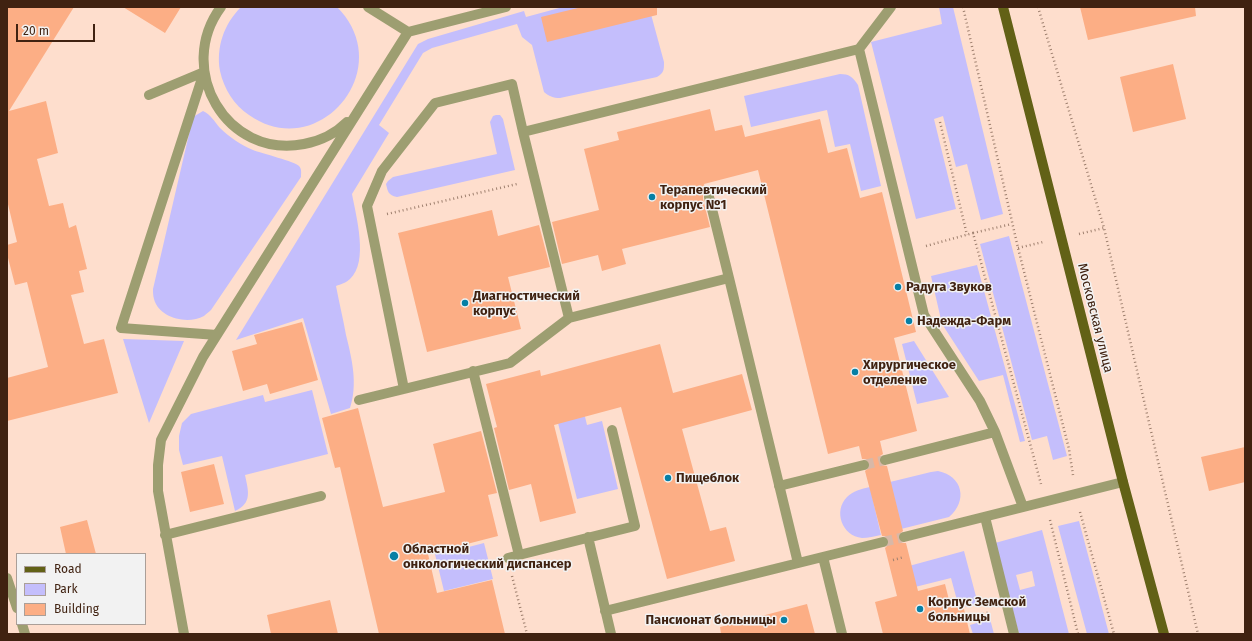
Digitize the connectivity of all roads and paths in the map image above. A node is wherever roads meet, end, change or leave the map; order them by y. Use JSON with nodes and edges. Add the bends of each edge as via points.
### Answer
{"nodes":[{"id":1,"x":221,"y":7,"type":"edge"},
{"id":2,"x":368,"y":7,"type":"edge"},
{"id":3,"x":506,"y":7,"type":"edge"},
{"id":4,"x":891,"y":7,"type":"edge"},
{"id":5,"x":963,"y":7,"type":"edge"},
{"id":6,"x":1003,"y":7,"type":"edge"},
{"id":7,"x":1038,"y":7,"type":"edge"},
{"id":8,"x":408,"y":32,"type":"junction"},
{"id":9,"x":859,"y":49,"type":"junction"},
{"id":10,"x":204,"y":72,"type":"junction"},
{"id":11,"x":149,"y":95,"type":"dead end"},
{"id":12,"x":360,"y":107,"type":"junction"},
{"id":13,"x":940,"y":122,"type":"dead end"},
{"id":14,"x":523,"y":132,"type":"junction"},
{"id":15,"x":535,"y":180,"type":"junction"},
{"id":16,"x":709,"y":197,"type":"dead end"},
{"id":17,"x":369,"y":218,"type":"junction"},
{"id":18,"x":1012,"y":224,"type":"junction"},
{"id":19,"x":973,"y":233,"type":"junction"},
{"id":20,"x":967,"y":235,"type":"junction"},
{"id":21,"x":908,"y":251,"type":"junction"},
{"id":22,"x":729,"y":278,"type":"junction"},
{"id":23,"x":569,"y":318,"type":"junction"},
{"id":24,"x":217,"y":335,"type":"junction"},
{"id":25,"x":473,"y":371,"type":"junction"},
{"id":26,"x":404,"y":389,"type":"junction"},
{"id":27,"x":359,"y":400,"type":"dead end"},
{"id":28,"x":612,"y":430,"type":"dead end"},
{"id":29,"x":995,"y":432,"type":"junction"},
{"id":30,"x":885,"y":460,"type":"tunnel mouth"},
{"id":31,"x":864,"y":465,"type":"tunnel mouth"},
{"id":32,"x":1123,"y":482,"type":"junction"},
{"id":33,"x":1041,"y":484,"type":"dead end"},
{"id":34,"x":779,"y":486,"type":"junction"},
{"id":35,"x":1076,"y":494,"type":"junction"},
{"id":36,"x":321,"y":496,"type":"dead end"},
{"id":37,"x":1023,"y":507,"type":"junction"},
{"id":38,"x":985,"y":517,"type":"junction"},
{"id":39,"x":1050,"y":520,"type":"dead end"},
{"id":40,"x":165,"y":535,"type":"junction"},
{"id":41,"x":588,"y":537,"type":"junction"},
{"id":42,"x":904,"y":537,"type":"tunnel mouth"},
{"id":43,"x":883,"y":542,"type":"tunnel mouth"},
{"id":44,"x":519,"y":555,"type":"junction"},
{"id":45,"x":823,"y":557,"type":"junction"},
{"id":46,"x":508,"y":558,"type":"joint"},
{"id":47,"x":798,"y":563,"type":"junction"},
{"id":48,"x":7,"y":578,"type":"edge"},
{"id":49,"x":16,"y":605,"type":"edge"},
{"id":50,"x":605,"y":611,"type":"junction"},
{"id":51,"x":184,"y":634,"type":"edge"},
{"id":52,"x":527,"y":634,"type":"edge"},
{"id":53,"x":611,"y":634,"type":"edge"},
{"id":54,"x":842,"y":634,"type":"edge"},
{"id":55,"x":1014,"y":634,"type":"edge"},
{"id":56,"x":1078,"y":634,"type":"edge"},
{"id":57,"x":1114,"y":634,"type":"edge"},
{"id":58,"x":1164,"y":634,"type":"edge"},
{"id":59,"x":1198,"y":634,"type":"edge"}],
"edges":[{"from":1,"to":10,"type":"lane","via":[[213,18],[205,41]]},
{"from":2,"to":8,"type":"lane"},
{"from":3,"to":8,"type":"lane"},
{"from":4,"to":9,"type":"lane"},
{"from":5,"to":18,"type":"path"},
{"from":6,"to":32,"type":"main road","name":"Московская улица"},
{"from":7,"to":59,"type":"path","via":[[1104,228]]},
{"from":8,"to":12,"type":"lane"},
{"from":9,"to":14,"type":"lane"},
{"from":9,"to":21,"type":"lane"},
{"from":10,"to":11,"type":"lane"},
{"from":10,"to":12,"type":"lane","via":[[210,95],[223,115],[241,131],[255,139],[270,143],[294,146],[317,141],[344,125]]},
{"from":10,"to":24,"type":"lane","via":[[121,328]]},
{"from":12,"to":24,"type":"lane"},
{"from":13,"to":20,"type":"path"},
{"from":14,"to":15,"type":"lane"},
{"from":14,"to":17,"type":"lane","via":[[512,84],[435,103],[382,171],[367,206]]},
{"from":15,"to":17,"type":"path"},
{"from":15,"to":23,"type":"lane"},
{"from":16,"to":22,"type":"lane"},
{"from":17,"to":26,"type":"lane"},
{"from":18,"to":19,"type":"path"},
{"from":18,"to":35,"type":"path","via":[[1069,449]]},
{"from":19,"to":20,"type":"path"},
{"from":19,"to":33,"type":"path"},
{"from":20,"to":21,"type":"path"},
{"from":21,"to":29,"type":"lane","via":[[924,315],[980,401]]},
{"from":22,"to":23,"type":"lane"},
{"from":22,"to":34,"type":"lane"},
{"from":23,"to":25,"type":"lane","via":[[510,363]]},
{"from":24,"to":40,"type":"lane","via":[[161,440],[158,491]]},
{"from":25,"to":26,"type":"lane"},
{"from":25,"to":44,"type":"lane"},
{"from":26,"to":27,"type":"lane"},
{"from":28,"to":41,"type":"lane","via":[[635,526]]},
{"from":29,"to":30,"type":"lane"},
{"from":29,"to":37,"type":"lane"},
{"from":31,"to":34,"type":"lane"},
{"from":32,"to":35,"type":"lane"},
{"from":32,"to":58,"type":"main road","name":"Московская улица"},
{"from":34,"to":47,"type":"lane"},
{"from":35,"to":37,"type":"lane"},
{"from":35,"to":57,"type":"path"},
{"from":36,"to":40,"type":"lane"},
{"from":37,"to":38,"type":"lane"},
{"from":38,"to":42,"type":"lane"},
{"from":38,"to":55,"type":"lane"},
{"from":39,"to":56,"type":"path"},
{"from":40,"to":51,"type":"lane"},
{"from":41,"to":44,"type":"lane"},
{"from":41,"to":50,"type":"lane"},
{"from":43,"to":45,"type":"lane"},
{"from":44,"to":46,"type":"lane"},
{"from":45,"to":47,"type":"lane"},
{"from":45,"to":54,"type":"lane"},
{"from":46,"to":52,"type":"path"},
{"from":47,"to":50,"type":"lane"},
{"from":48,"to":49,"type":"lane"},
{"from":50,"to":53,"type":"lane"}]}
